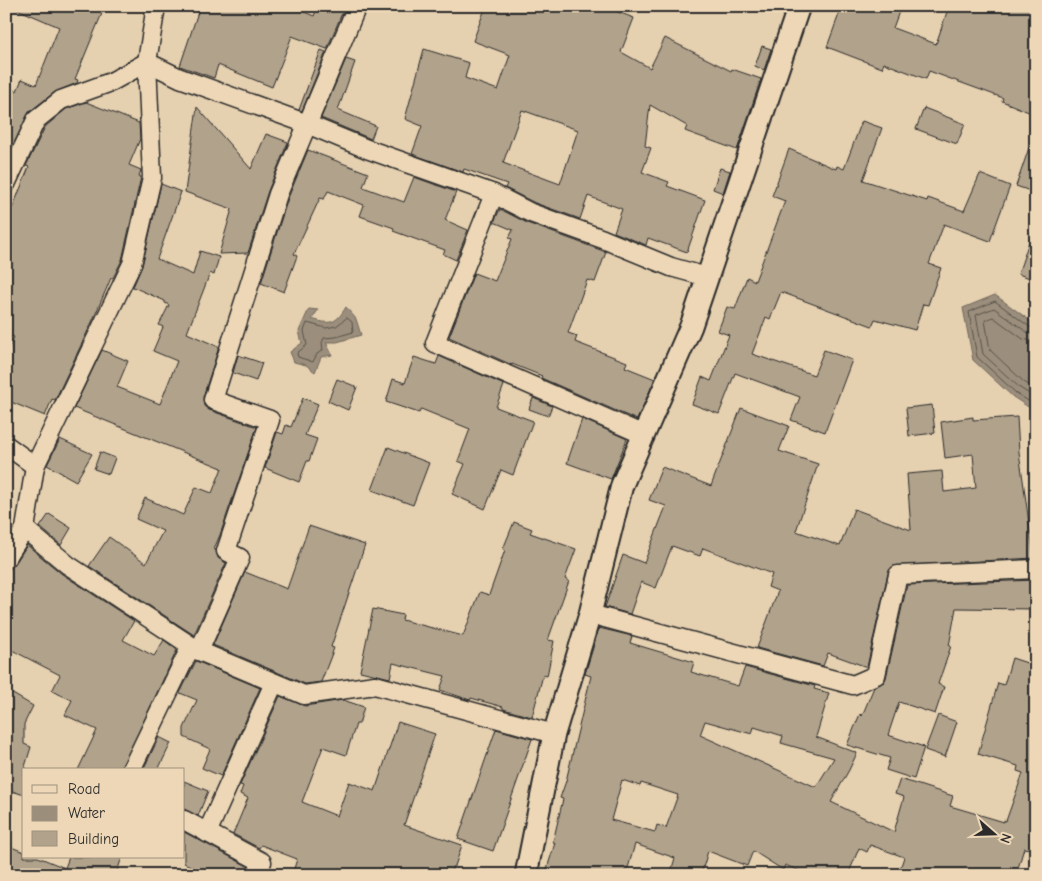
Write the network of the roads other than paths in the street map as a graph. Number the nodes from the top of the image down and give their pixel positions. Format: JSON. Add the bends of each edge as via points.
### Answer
{"nodes":[{"id":1,"x":156,"y":6,"type":"edge"},
{"id":2,"x":357,"y":6,"type":"edge"},
{"id":3,"x":799,"y":6,"type":"edge"},
{"id":4,"x":147,"y":62,"type":"junction"},
{"id":5,"x":308,"y":125,"type":"junction"},
{"id":6,"x":6,"y":184,"type":"edge"},
{"id":7,"x":494,"y":194,"type":"junction"},
{"id":8,"x":708,"y":277,"type":"junction"},
{"id":9,"x":644,"y":435,"type":"junction"},
{"id":10,"x":6,"y":445,"type":"edge"},
{"id":11,"x":35,"y":466,"type":"junction"},
{"id":12,"x":25,"y":529,"type":"junction"},
{"id":13,"x":6,"y":558,"type":"edge"},
{"id":14,"x":1036,"y":569,"type":"edge"},
{"id":15,"x":590,"y":614,"type":"junction"},
{"id":16,"x":195,"y":648,"type":"junction"},
{"id":17,"x":274,"y":682,"type":"junction"},
{"id":18,"x":554,"y":734,"type":"junction"},
{"id":19,"x":132,"y":768,"type":"edge"},
{"id":20,"x":185,"y":820,"type":"edge"},
{"id":21,"x":208,"y":832,"type":"junction"},
{"id":22,"x":257,"y":875,"type":"edge"},
{"id":23,"x":526,"y":875,"type":"edge"}],
"edges":[{"from":1,"to":4,"type":"street"},
{"from":2,"to":5,"type":"street"},
{"from":3,"to":8,"type":"street"},
{"from":4,"to":5,"type":"street","via":[[180,78]]},
{"from":4,"to":6,"type":"street","via":[[111,82],[61,100],[36,120]]},
{"from":4,"to":11,"type":"street","via":[[152,178],[132,264]]},
{"from":5,"to":7,"type":"street"},
{"from":5,"to":16,"type":"street","via":[[278,194],[214,400],[270,420],[226,551],[240,558]]},
{"from":7,"to":8,"type":"street","via":[[531,213],[671,267]]},
{"from":7,"to":9,"type":"street","via":[[436,343]]},
{"from":8,"to":9,"type":"street"},
{"from":9,"to":15,"type":"street","via":[[622,485]]},
{"from":10,"to":11,"type":"street"},
{"from":11,"to":12,"type":"street"},
{"from":12,"to":13,"type":"street"},
{"from":12,"to":16,"type":"street","via":[[68,565]]},
{"from":14,"to":15,"type":"street","via":[[898,575],[876,675],[853,684]]},
{"from":15,"to":18,"type":"street"},
{"from":16,"to":17,"type":"street"},
{"from":16,"to":19,"type":"street"},
{"from":17,"to":18,"type":"street","via":[[304,695],[375,685]]},
{"from":17,"to":21,"type":"street"},
{"from":18,"to":23,"type":"street"},
{"from":20,"to":21,"type":"street"},
{"from":21,"to":22,"type":"street","via":[[262,862]]}]}
